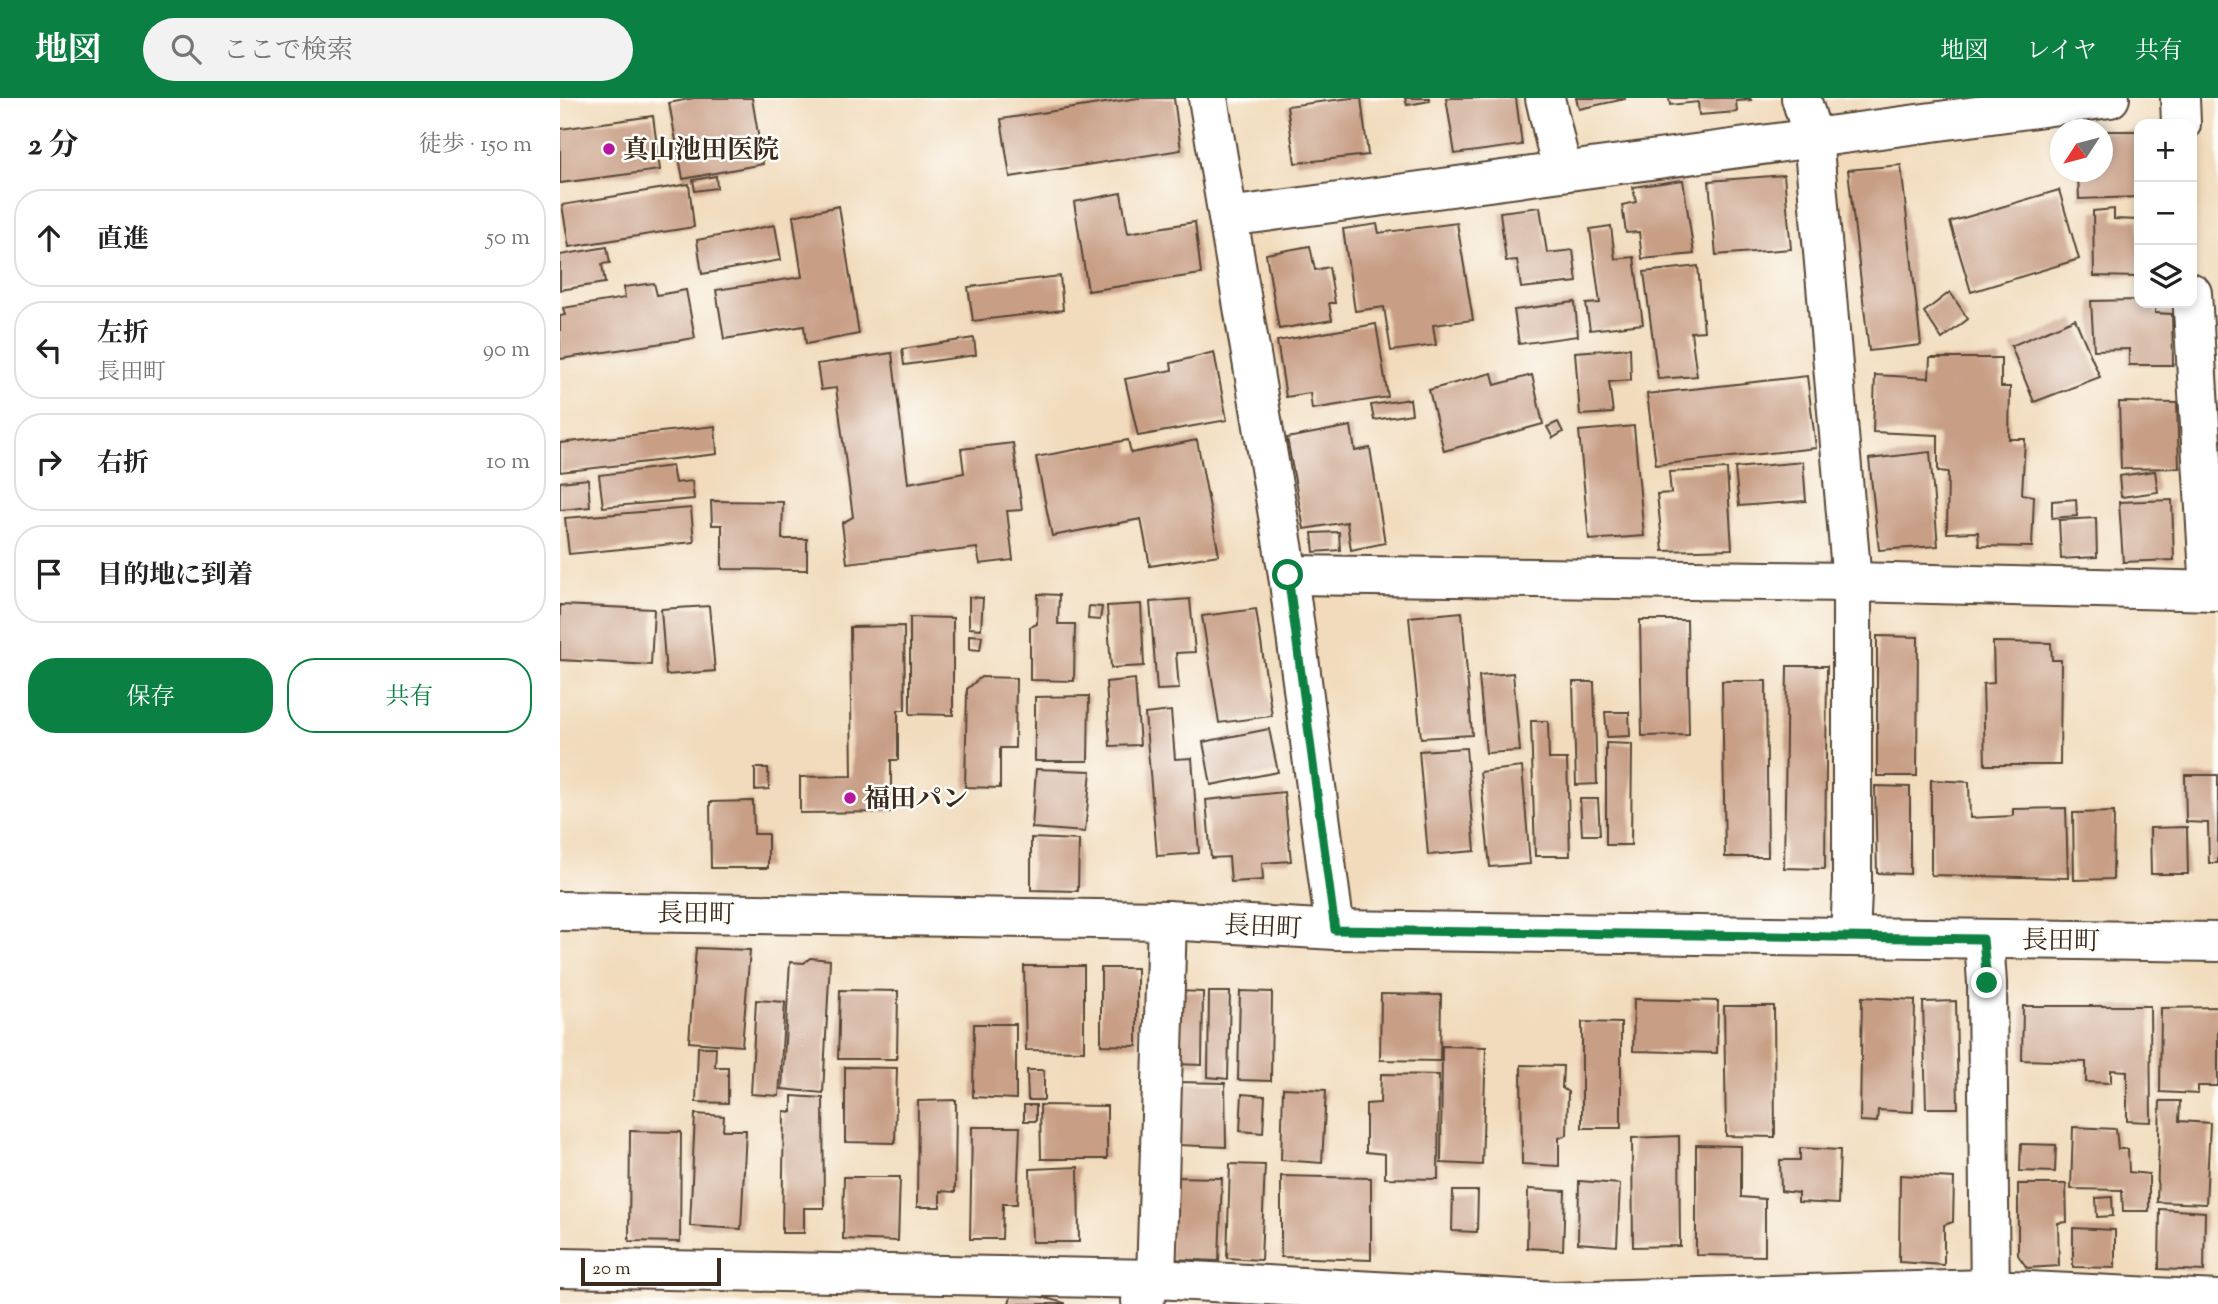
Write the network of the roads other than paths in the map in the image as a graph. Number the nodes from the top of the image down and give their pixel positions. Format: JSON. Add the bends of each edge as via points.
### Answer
{"nodes":[{"id":1,"x":1208,"y":98,"type":"edge"},
{"id":2,"x":1545,"y":98,"type":"edge"},
{"id":3,"x":1801,"y":98,"type":"edge"},
{"id":4,"x":2110,"y":98,"type":"edge"},
{"id":5,"x":2180,"y":98,"type":"edge"},
{"id":6,"x":2182,"y":119,"type":"edge"},
{"id":7,"x":1813,"y":137,"type":"junction"},
{"id":8,"x":1562,"y":171,"type":"junction"},
{"id":9,"x":1228,"y":217,"type":"junction"},
{"id":10,"x":2193,"y":308,"type":"edge"},
{"id":11,"x":1288,"y":575,"type":"junction"},
{"id":12,"x":1852,"y":582,"type":"junction"},
{"id":13,"x":2214,"y":591,"type":"edge"},
{"id":14,"x":560,"y":911,"type":"edge"},
{"id":15,"x":1167,"y":920,"type":"junction"},
{"id":16,"x":1335,"y":930,"type":"junction"},
{"id":17,"x":1850,"y":937,"type":"junction"},
{"id":18,"x":1983,"y":939,"type":"junction"},
{"id":19,"x":2218,"y":942,"type":"edge"},
{"id":20,"x":560,"y":1268,"type":"edge"},
{"id":21,"x":1147,"y":1292,"type":"edge"},
{"id":22,"x":1989,"y":1296,"type":"edge"},
{"id":23,"x":2218,"y":1300,"type":"edge"},
{"id":24,"x":1555,"y":1302,"type":"edge"}],
"edges":[{"from":1,"to":9,"type":"street"},
{"from":2,"to":8,"type":"street"},
{"from":3,"to":7,"type":"street"},
{"from":4,"to":7,"type":"street"},
{"from":5,"to":6,"type":"street"},
{"from":7,"to":8,"type":"street"},
{"from":7,"to":12,"type":"street"},
{"from":8,"to":9,"type":"street"},
{"from":9,"to":11,"type":"street"},
{"from":10,"to":13,"type":"street"},
{"from":11,"to":12,"type":"street"},
{"from":11,"to":16,"type":"street"},
{"from":12,"to":13,"type":"street"},
{"from":12,"to":17,"type":"street"},
{"from":14,"to":15,"type":"street","name":"長田町"},
{"from":15,"to":16,"type":"street","name":"長田町"},
{"from":15,"to":21,"type":"street"},
{"from":16,"to":17,"type":"street","name":"長田町"},
{"from":17,"to":18,"type":"street","name":"長田町"},
{"from":18,"to":19,"type":"street","name":"長田町"},
{"from":18,"to":22,"type":"street"},
{"from":20,"to":21,"type":"street"},
{"from":21,"to":24,"type":"street"},
{"from":22,"to":23,"type":"street"},
{"from":22,"to":24,"type":"street"}]}
